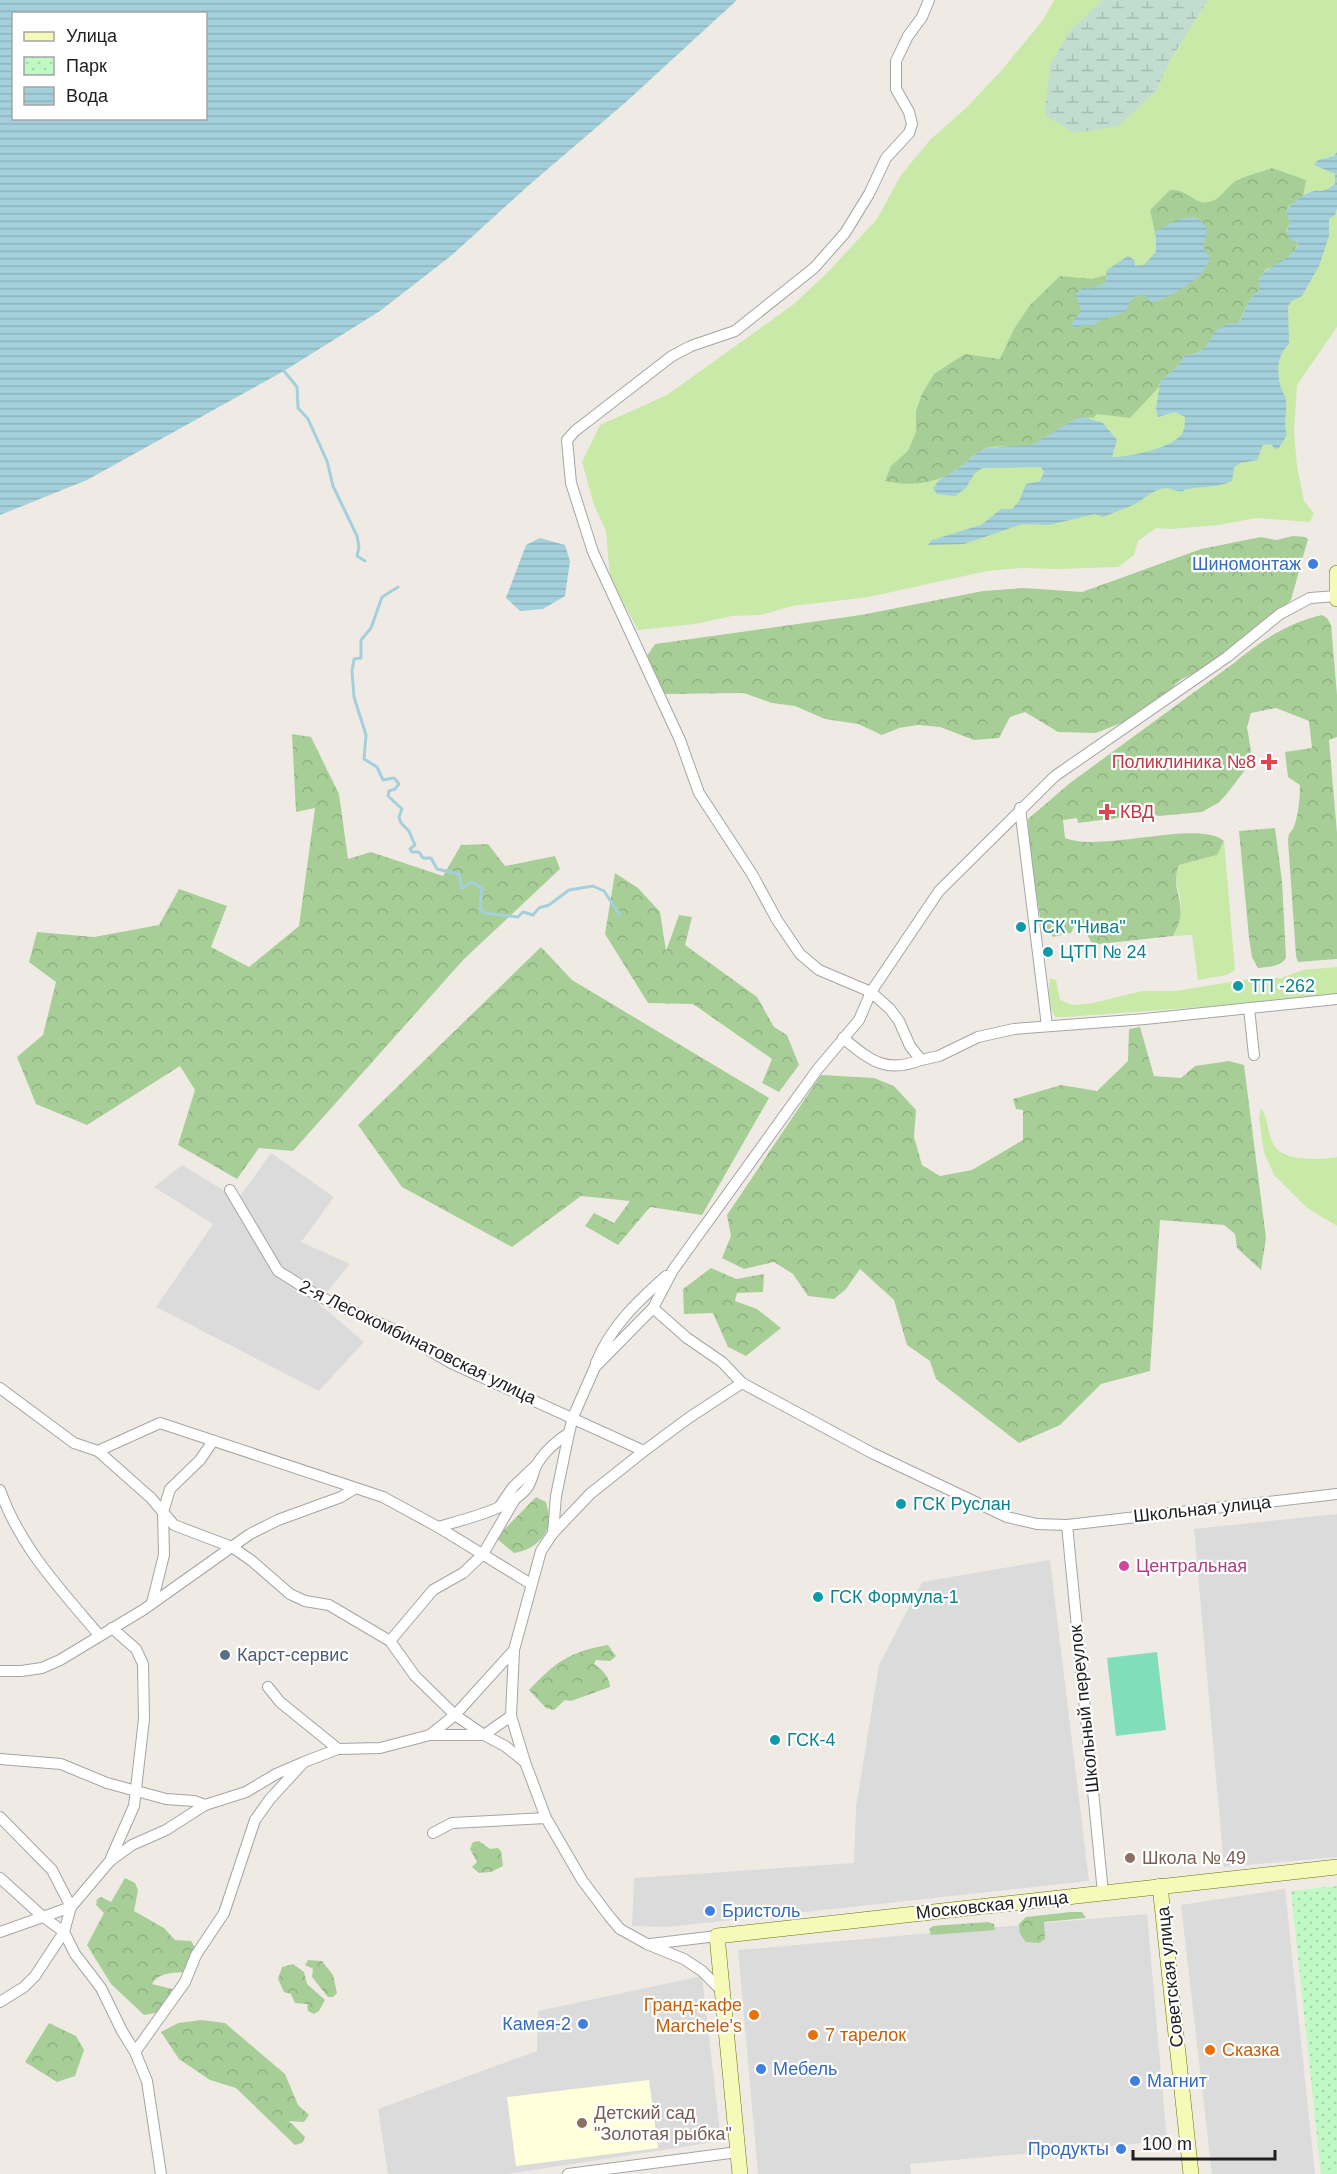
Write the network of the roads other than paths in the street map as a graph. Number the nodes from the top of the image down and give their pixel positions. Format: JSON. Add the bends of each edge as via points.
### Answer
{"nodes":[{"id":1,"x":929,"y":0,"type":"edge"},
{"id":2,"x":1337,"y":573,"type":"edge"},
{"id":3,"x":1337,"y":597,"type":"edge"},
{"id":4,"x":1020,"y":808,"type":"junction"},
{"id":5,"x":871,"y":992,"type":"junction"},
{"id":6,"x":1337,"y":999,"type":"edge"},
{"id":7,"x":1249,"y":1008,"type":"junction"},
{"id":8,"x":1047,"y":1026,"type":"junction"},
{"id":9,"x":843,"y":1038,"type":"junction"},
{"id":10,"x":1254,"y":1055,"type":"dead end"},
{"id":11,"x":921,"y":1060,"type":"junction"},
{"id":12,"x":230,"y":1190,"type":"dead end"},
{"id":13,"x":673,"y":1270,"type":"junction"},
{"id":14,"x":653,"y":1308,"type":"junction"},
{"id":15,"x":595,"y":1367,"type":"junction"},
{"id":16,"x":742,"y":1383,"type":"junction"},
{"id":17,"x":0,"y":1388,"type":"edge"},
{"id":18,"x":573,"y":1418,"type":"junction"},
{"id":19,"x":569,"y":1433,"type":"junction"},
{"id":20,"x":213,"y":1441,"type":"junction"},
{"id":21,"x":98,"y":1451,"type":"junction"},
{"id":22,"x":644,"y":1451,"type":"junction"},
{"id":23,"x":537,"y":1464,"type":"junction"},
{"id":24,"x":354,"y":1489,"type":"junction"},
{"id":25,"x":0,"y":1490,"type":"edge"},
{"id":26,"x":1337,"y":1494,"type":"edge"},
{"id":27,"x":515,"y":1498,"type":"junction"},
{"id":28,"x":500,"y":1506,"type":"junction"},
{"id":29,"x":164,"y":1512,"type":"junction"},
{"id":30,"x":1067,"y":1525,"type":"junction"},
{"id":31,"x":438,"y":1527,"type":"junction"},
{"id":32,"x":553,"y":1533,"type":"junction"},
{"id":33,"x":232,"y":1547,"type":"junction"},
{"id":34,"x":483,"y":1554,"type":"junction"},
{"id":35,"x":531,"y":1584,"type":"junction"},
{"id":36,"x":152,"y":1603,"type":"junction"},
{"id":37,"x":112,"y":1628,"type":"junction"},
{"id":38,"x":99,"y":1635,"type":"junction"},
{"id":39,"x":390,"y":1641,"type":"junction"},
{"id":40,"x":514,"y":1650,"type":"junction"},
{"id":41,"x":0,"y":1671,"type":"edge"},
{"id":42,"x":268,"y":1687,"type":"dead end"},
{"id":43,"x":455,"y":1714,"type":"junction"},
{"id":44,"x":511,"y":1716,"type":"junction"},
{"id":45,"x":430,"y":1735,"type":"junction"},
{"id":46,"x":484,"y":1735,"type":"junction"},
{"id":47,"x":338,"y":1749,"type":"junction"},
{"id":48,"x":0,"y":1759,"type":"edge"},
{"id":49,"x":304,"y":1762,"type":"junction"},
{"id":50,"x":525,"y":1762,"type":"junction"},
{"id":51,"x":135,"y":1790,"type":"junction"},
{"id":52,"x":205,"y":1805,"type":"junction"},
{"id":53,"x":0,"y":1817,"type":"edge"},
{"id":54,"x":546,"y":1818,"type":"junction"},
{"id":55,"x":433,"y":1833,"type":"dead end"},
{"id":56,"x":110,"y":1861,"type":"junction"},
{"id":57,"x":1337,"y":1867,"type":"edge"},
{"id":58,"x":0,"y":1878,"type":"edge"},
{"id":59,"x":1160,"y":1886,"type":"junction"},
{"id":60,"x":1103,"y":1893,"type":"junction"},
{"id":61,"x":71,"y":1907,"type":"junction"},
{"id":62,"x":42,"y":1916,"type":"junction"},
{"id":63,"x":0,"y":1932,"type":"edge"},
{"id":64,"x":64,"y":1932,"type":"junction"},
{"id":65,"x":717,"y":1936,"type":"junction"},
{"id":66,"x":647,"y":1944,"type":"junction"},
{"id":67,"x":722,"y":1991,"type":"junction"},
{"id":68,"x":0,"y":2002,"type":"edge"},
{"id":69,"x":135,"y":2052,"type":"junction"},
{"id":70,"x":738,"y":2152,"type":"junction"},
{"id":71,"x":161,"y":2174,"type":"edge"},
{"id":72,"x":568,"y":2174,"type":"edge"},
{"id":73,"x":740,"y":2174,"type":"edge"},
{"id":74,"x":1191,"y":2174,"type":"edge"}],
"edges":[{"from":1,"to":5,"type":"street","via":[[896,61],[896,89],[909,112],[909,133],[886,158],[845,233],[813,268],[735,331],[672,356],[567,440],[572,483],[593,552],[680,740],[699,793],[800,954],[819,970]]},
{"from":2,"to":3,"type":"street"},
{"from":3,"to":4,"type":"street","via":[[1310,598],[1280,614],[1227,657],[1055,776]]},
{"from":4,"to":5,"type":"street","via":[[939,891]]},
{"from":4,"to":8,"type":"street"},
{"from":5,"to":9,"type":"street","via":[[859,1020]]},
{"from":5,"to":11,"type":"street","via":[[899,1021]]},
{"from":6,"to":7,"type":"street"},
{"from":7,"to":8,"type":"street"},
{"from":7,"to":10,"type":"street"},
{"from":8,"to":11,"type":"street","via":[[978,1037],[939,1056]]},
{"from":9,"to":11,"type":"street","via":[[870,1060],[886,1065],[909,1065]]},
{"from":9,"to":13,"type":"street"},
{"from":12,"to":18,"type":"street","name":"2-я Лесокомбинатовская улица","via":[[278,1271],[318,1296],[395,1330],[451,1363]]},
{"from":13,"to":14,"type":"street"},
{"from":13,"to":15,"type":"street","via":[[618,1323]]},
{"from":14,"to":15,"type":"street"},
{"from":14,"to":16,"type":"street","name":"Школьная улица","via":[[722,1362]]},
{"from":15,"to":18,"type":"street"},
{"from":16,"to":22,"type":"street"},
{"from":16,"to":30,"type":"street","name":"Школьная улица","via":[[872,1453],[1007,1517]]},
{"from":17,"to":21,"type":"street","via":[[74,1443]]},
{"from":18,"to":19,"type":"street"},
{"from":18,"to":22,"type":"street","name":"2-я Лесокомбинатовская улица"},
{"from":19,"to":23,"type":"street"},
{"from":19,"to":32,"type":"street"},
{"from":20,"to":21,"type":"street","via":[[160,1423]]},
{"from":20,"to":24,"type":"street"},
{"from":20,"to":29,"type":"street","via":[[170,1489]]},
{"from":21,"to":29,"type":"street"},
{"from":22,"to":32,"type":"street","via":[[590,1494]]},
{"from":23,"to":27,"type":"street","via":[[527,1488]]},
{"from":23,"to":28,"type":"street"},
{"from":24,"to":31,"type":"street","via":[[383,1497]]},
{"from":24,"to":33,"type":"street","via":[[278,1520]]},
{"from":25,"to":38,"type":"street","via":[[9,1515],[38,1563]]},
{"from":26,"to":30,"type":"street","name":"Школьная улица"},
{"from":27,"to":28,"type":"street"},
{"from":27,"to":34,"type":"street"},
{"from":28,"to":31,"type":"street"},
{"from":29,"to":33,"type":"street","via":[[174,1525]]},
{"from":29,"to":36,"type":"street","via":[[164,1555]]},
{"from":30,"to":60,"type":"street","name":"Школьный переулок"},
{"from":31,"to":34,"type":"street"},
{"from":32,"to":35,"type":"street","via":[[541,1551]]},
{"from":33,"to":36,"type":"street"},
{"from":33,"to":39,"type":"street","via":[[290,1594],[329,1605]]},
{"from":34,"to":35,"type":"street"},
{"from":34,"to":39,"type":"street","via":[[463,1573],[433,1590]]},
{"from":35,"to":40,"type":"street"},
{"from":36,"to":37,"type":"street"},
{"from":37,"to":38,"type":"street"},
{"from":37,"to":51,"type":"street","via":[[136,1649],[143,1664],[144,1719]]},
{"from":38,"to":41,"type":"street","via":[[42,1668]]},
{"from":39,"to":43,"type":"street","via":[[415,1676]]},
{"from":40,"to":43,"type":"street"},
{"from":40,"to":44,"type":"street"},
{"from":42,"to":47,"type":"street","via":[[280,1702]]},
{"from":43,"to":45,"type":"street"},
{"from":43,"to":46,"type":"street"},
{"from":44,"to":46,"type":"street"},
{"from":44,"to":50,"type":"street"},
{"from":45,"to":46,"type":"street"},
{"from":45,"to":47,"type":"street","via":[[380,1748]]},
{"from":46,"to":50,"type":"street"},
{"from":47,"to":49,"type":"street"},
{"from":48,"to":51,"type":"street","via":[[61,1764]]},
{"from":49,"to":52,"type":"street","via":[[246,1792]]},
{"from":49,"to":69,"type":"street","via":[[255,1820],[224,1913],[196,1954],[185,1982]]},
{"from":50,"to":54,"type":"street"},
{"from":51,"to":52,"type":"street"},
{"from":51,"to":56,"type":"street","via":[[134,1806]]},
{"from":52,"to":56,"type":"street"},
{"from":53,"to":61,"type":"street","via":[[52,1870]]},
{"from":54,"to":55,"type":"street","via":[[452,1823]]},
{"from":54,"to":66,"type":"street","via":[[582,1880],[609,1916],[620,1929]]},
{"from":56,"to":61,"type":"street"},
{"from":57,"to":59,"type":"street","name":"Московская улица"},
{"from":58,"to":62,"type":"street"},
{"from":59,"to":60,"type":"street","name":"Московская улица"},
{"from":59,"to":74,"type":"street","name":"Советская улица"},
{"from":60,"to":65,"type":"street","name":"Московская улица"},
{"from":61,"to":62,"type":"street"},
{"from":61,"to":64,"type":"street"},
{"from":62,"to":63,"type":"street"},
{"from":62,"to":64,"type":"street"},
{"from":64,"to":68,"type":"street","via":[[35,1976]]},
{"from":64,"to":69,"type":"street","via":[[101,1988]]},
{"from":65,"to":66,"type":"street","name":"Московская улица"},
{"from":65,"to":67,"type":"street"},
{"from":66,"to":67,"type":"street","via":[[684,1959]]},
{"from":67,"to":70,"type":"street"},
{"from":69,"to":71,"type":"street","via":[[147,2080]]},
{"from":70,"to":72,"type":"street"},
{"from":70,"to":73,"type":"street"}]}
